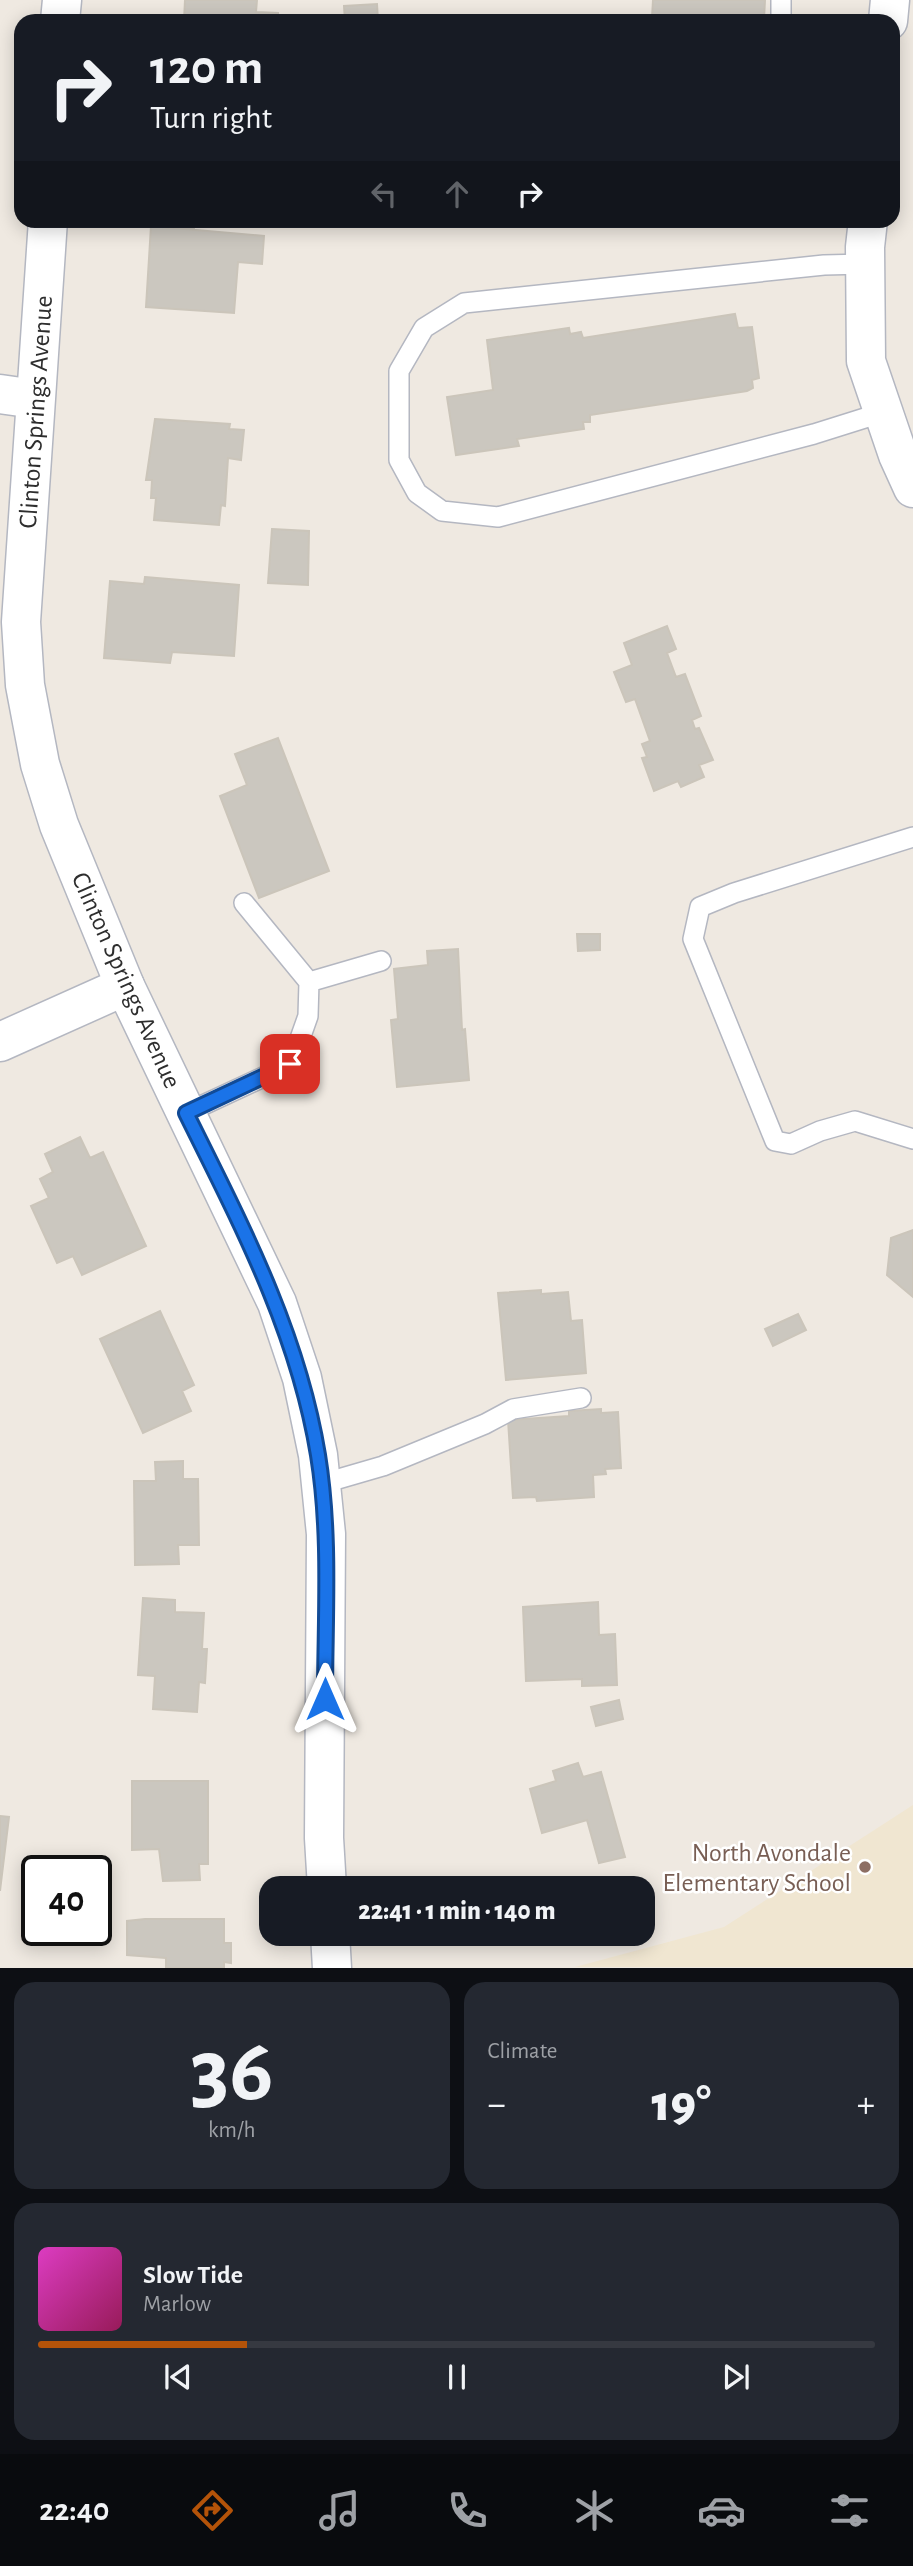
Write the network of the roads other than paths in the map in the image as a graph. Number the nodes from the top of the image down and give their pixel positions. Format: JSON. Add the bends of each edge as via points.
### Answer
{"nodes":[{"id":1,"x":47,"y":228,"type":"edge"},
{"id":2,"x":867,"y":228,"type":"edge"},
{"id":3,"x":865,"y":264,"type":"junction"},
{"id":4,"x":18,"y":396,"type":"edge"},
{"id":5,"x":884,"y":412,"type":"junction"},
{"id":6,"x":913,"y":488,"type":"edge"},
{"id":7,"x":913,"y":837,"type":"edge"},
{"id":8,"x":244,"y":903,"type":"dead end"},
{"id":9,"x":381,"y":961,"type":"dead end"},
{"id":10,"x":309,"y":982,"type":"junction"},
{"id":11,"x":125,"y":986,"type":"junction"},
{"id":12,"x":0,"y":1042,"type":"edge"},
{"id":13,"x":186,"y":1113,"type":"junction"},
{"id":14,"x":913,"y":1139,"type":"edge"},
{"id":15,"x":580,"y":1398,"type":"dead end"},
{"id":16,"x":321,"y":1484,"type":"junction"},
{"id":17,"x":326,"y":1876,"type":"edge"},
{"id":18,"x":331,"y":1946,"type":"edge"},
{"id":19,"x":332,"y":1968,"type":"edge"}],
"edges":[{"from":1,"to":4,"type":"street","name":"Clinton Springs Avenue"},
{"from":2,"to":3,"type":"street"},
{"from":3,"to":5,"type":"street","via":[[866,360]]},
{"from":3,"to":5,"type":"lane","via":[[464,303],[424,328],[399,370],[399,460],[417,493],[442,511],[498,517]]},
{"from":4,"to":11,"type":"street","name":"Clinton Springs Avenue","via":[[25,685],[40,764],[59,825]]},
{"from":5,"to":6,"type":"street"},
{"from":7,"to":14,"type":"lane","via":[[700,907],[693,939],[775,1141],[792,1144],[855,1121]]},
{"from":8,"to":10,"type":"lane"},
{"from":9,"to":10,"type":"lane"},
{"from":10,"to":13,"type":"lane","via":[[308,1016],[290,1064]]},
{"from":11,"to":12,"type":"street"},
{"from":11,"to":13,"type":"street","name":"Clinton Springs Avenue"},
{"from":13,"to":16,"type":"street","name":"Clinton Springs Avenue","via":[[277,1303],[302,1378]]},
{"from":15,"to":16,"type":"lane","via":[[513,1409],[394,1462]]},
{"from":16,"to":17,"type":"street","name":"Clinton Springs Avenue","via":[[326,1534]]},
{"from":18,"to":19,"type":"street"}]}
